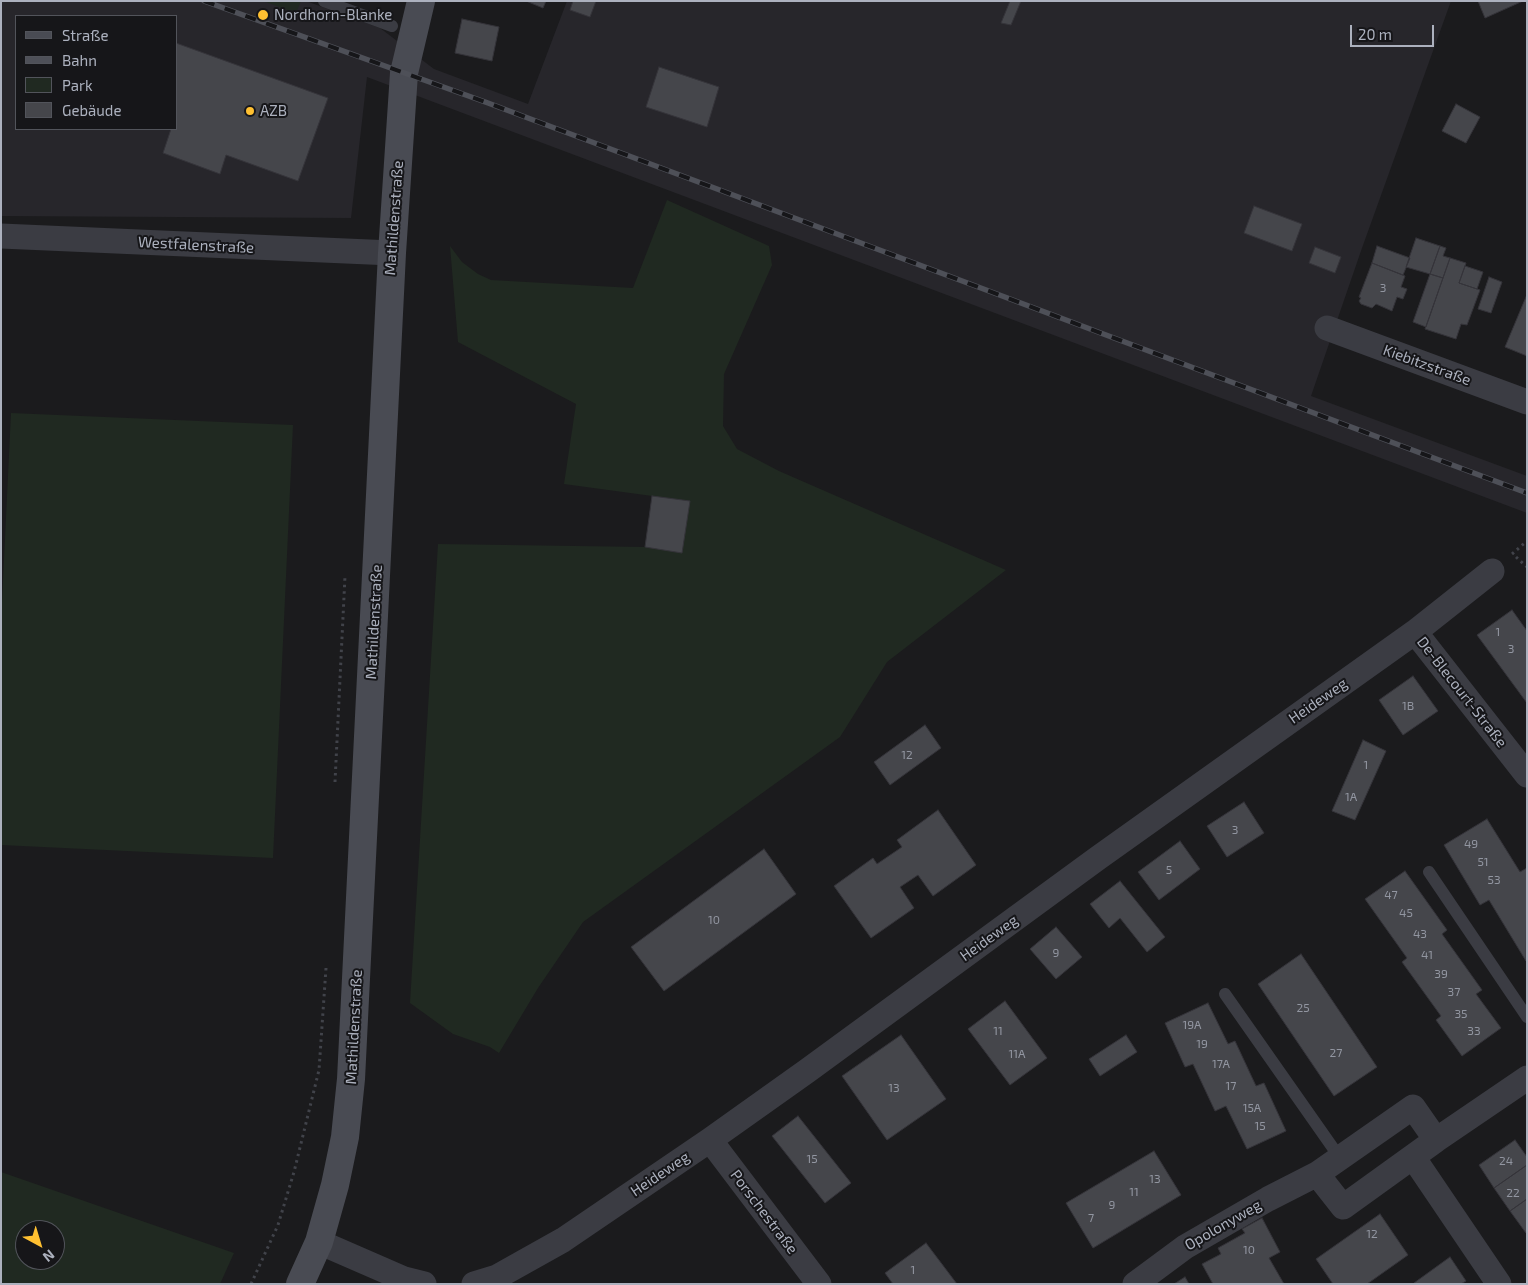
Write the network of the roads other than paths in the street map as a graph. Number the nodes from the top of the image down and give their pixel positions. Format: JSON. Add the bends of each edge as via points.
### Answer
{"nodes":[{"id":1,"x":324,"y":1,"type":"edge"},
{"id":2,"x":422,"y":1,"type":"edge"},
{"id":3,"x":392,"y":26,"type":"dead end"},
{"id":4,"x":1,"y":236,"type":"edge"},
{"id":5,"x":392,"y":253,"type":"junction"},
{"id":6,"x":1327,"y":328,"type":"dead end"},
{"id":7,"x":1527,"y":402,"type":"edge"},
{"id":8,"x":1492,"y":571,"type":"dead end"},
{"id":9,"x":1415,"y":632,"type":"junction"},
{"id":10,"x":1527,"y":775,"type":"edge"},
{"id":11,"x":1429,"y":872,"type":"dead end"},
{"id":12,"x":1225,"y":994,"type":"dead end"},
{"id":13,"x":1527,"y":1017,"type":"edge"},
{"id":14,"x":1527,"y":1078,"type":"edge"},
{"id":15,"x":710,"y":1140,"type":"junction"},
{"id":16,"x":1436,"y":1140,"type":"junction"},
{"id":17,"x":1413,"y":1157,"type":"junction"},
{"id":18,"x":1340,"y":1158,"type":"junction"},
{"id":19,"x":1317,"y":1174,"type":"junction"},
{"id":20,"x":319,"y":1242,"type":"junction"},
{"id":21,"x":300,"y":1284,"type":"edge"},
{"id":22,"x":424,"y":1284,"type":"edge"},
{"id":23,"x":474,"y":1284,"type":"edge"},
{"id":24,"x":819,"y":1284,"type":"edge"},
{"id":25,"x":1135,"y":1284,"type":"edge"},
{"id":26,"x":1499,"y":1284,"type":"edge"}],
"edges":[{"from":1,"to":3,"type":"lane"},
{"from":2,"to":5,"type":"street","name":"Mathildenstraße","via":[[404,73]]},
{"from":4,"to":5,"type":"street","name":"Westfalenstraße"},
{"from":5,"to":20,"type":"street","name":"Mathildenstraße","via":[[352,1079],[343,1147]]},
{"from":6,"to":7,"type":"street","name":"Kiebitzstraße"},
{"from":8,"to":9,"type":"street","name":"Heideweg"},
{"from":9,"to":10,"type":"street","name":"De-Blecourt-Straße"},
{"from":9,"to":15,"type":"street","name":"Heideweg"},
{"from":11,"to":13,"type":"lane"},
{"from":12,"to":18,"type":"lane"},
{"from":14,"to":16,"type":"street"},
{"from":15,"to":23,"type":"street","name":"Heideweg","via":[[563,1240],[497,1277]]},
{"from":15,"to":24,"type":"street","name":"Porschestraße"},
{"from":16,"to":17,"type":"street"},
{"from":16,"to":18,"type":"street","name":"Opolonyweg","via":[[1413,1107]]},
{"from":17,"to":19,"type":"street","via":[[1343,1207]]},
{"from":17,"to":26,"type":"street"},
{"from":18,"to":19,"type":"street","name":"Opolonyweg"},
{"from":19,"to":25,"type":"street","name":"Opolonyweg","via":[[1185,1246]]},
{"from":20,"to":21,"type":"street"},
{"from":20,"to":22,"type":"street","via":[[404,1279]]}]}
